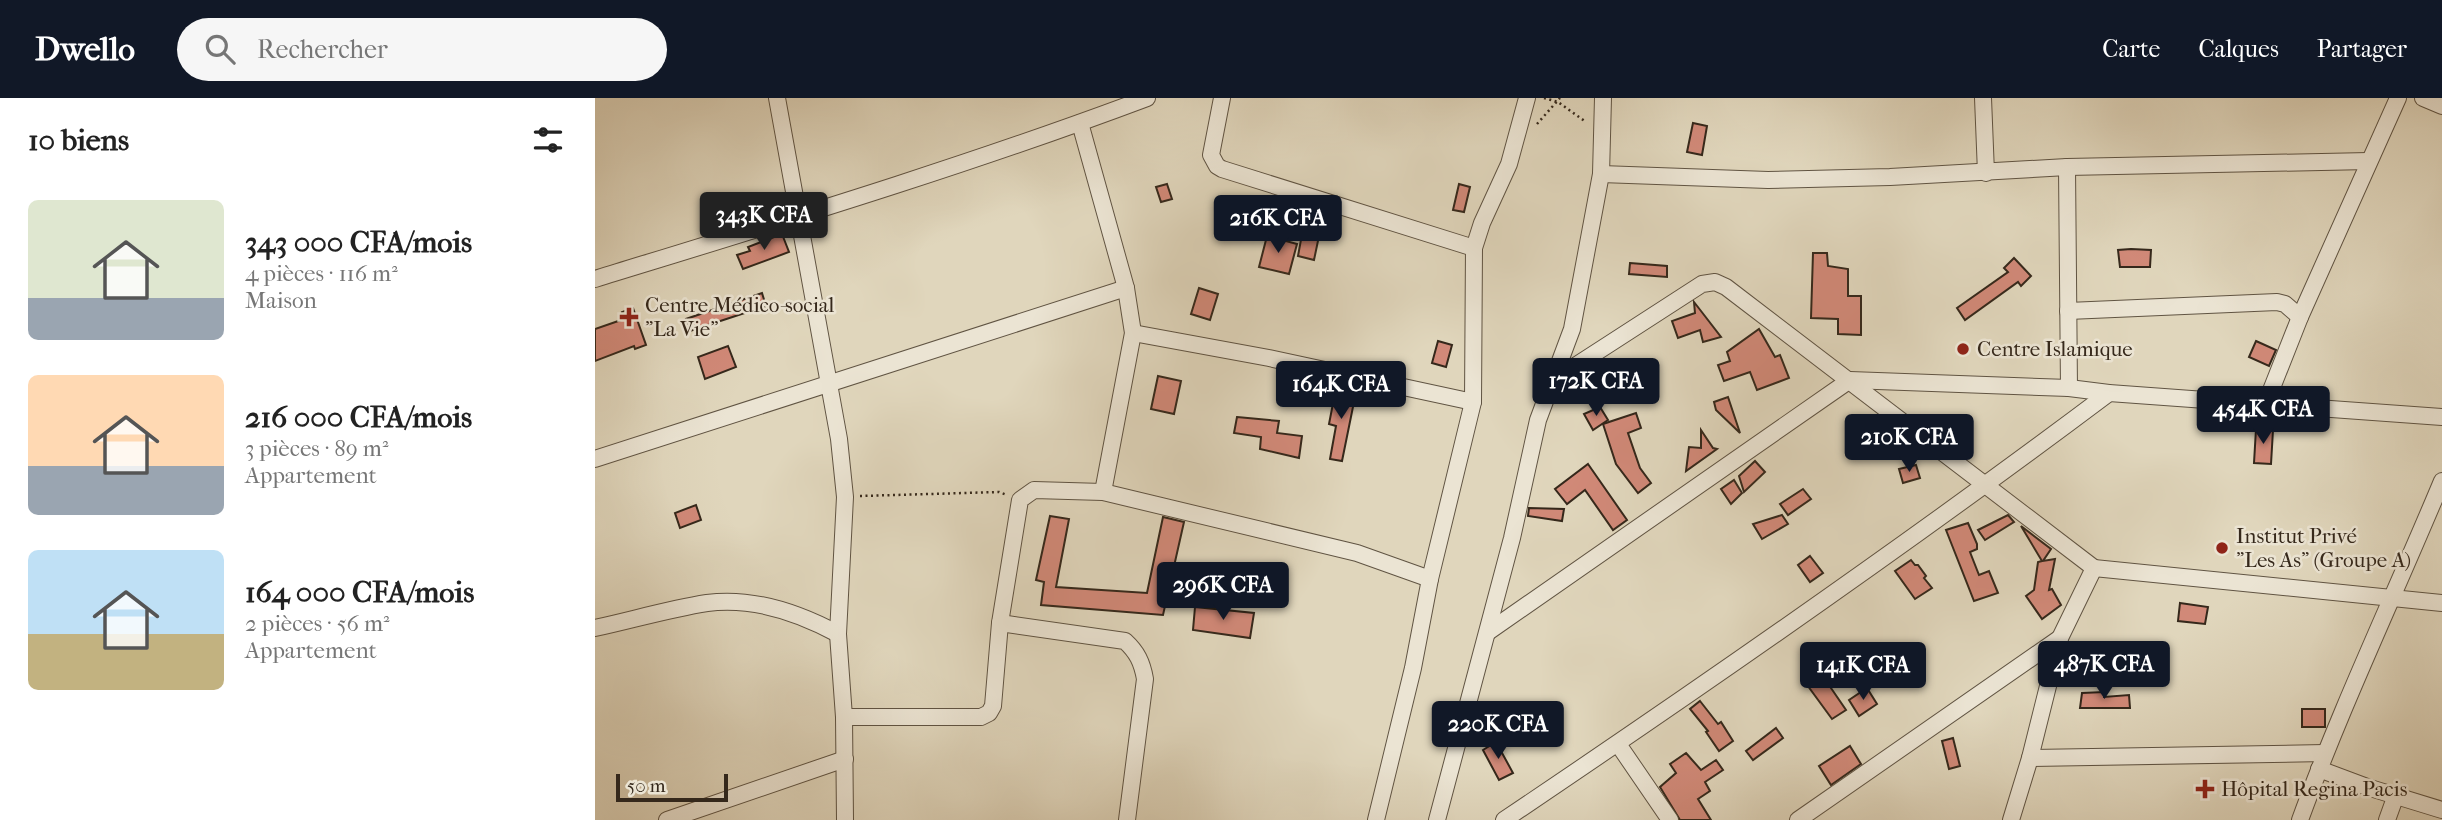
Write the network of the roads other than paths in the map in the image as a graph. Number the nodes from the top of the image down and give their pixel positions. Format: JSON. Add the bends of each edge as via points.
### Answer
{"nodes":[{"id":1,"x":777,"y":98,"type":"edge"},
{"id":2,"x":1147,"y":98,"type":"edge"},
{"id":3,"x":1222,"y":98,"type":"edge"},
{"id":4,"x":1527,"y":98,"type":"edge"},
{"id":5,"x":1603,"y":98,"type":"edge"},
{"id":6,"x":1983,"y":98,"type":"edge"},
{"id":7,"x":2398,"y":98,"type":"edge"},
{"id":8,"x":2423,"y":98,"type":"edge"},
{"id":9,"x":2442,"y":106,"type":"edge"},
{"id":10,"x":1080,"y":123,"type":"junction"},
{"id":11,"x":2369,"y":161,"type":"junction"},
{"id":12,"x":2067,"y":167,"type":"junction"},
{"id":13,"x":1986,"y":173,"type":"junction"},
{"id":14,"x":1601,"y":174,"type":"junction"},
{"id":15,"x":798,"y":216,"type":"junction"},
{"id":16,"x":1474,"y":248,"type":"junction"},
{"id":17,"x":595,"y":279,"type":"edge"},
{"id":18,"x":1126,"y":288,"type":"junction"},
{"id":19,"x":2068,"y":311,"type":"junction"},
{"id":20,"x":2300,"y":317,"type":"junction"},
{"id":21,"x":1133,"y":333,"type":"junction"},
{"id":22,"x":1552,"y":380,"type":"junction"},
{"id":23,"x":1850,"y":380,"type":"junction"},
{"id":24,"x":829,"y":384,"type":"junction"},
{"id":25,"x":2069,"y":388,"type":"junction"},
{"id":26,"x":2109,"y":393,"type":"junction"},
{"id":27,"x":1473,"y":402,"type":"junction"},
{"id":28,"x":2266,"y":403,"type":"junction"},
{"id":29,"x":2442,"y":417,"type":"edge"},
{"id":30,"x":595,"y":458,"type":"edge"},
{"id":31,"x":2442,"y":481,"type":"edge"},
{"id":32,"x":1986,"y":485,"type":"junction"},
{"id":33,"x":1103,"y":492,"type":"junction"},
{"id":34,"x":2094,"y":568,"type":"junction"},
{"id":35,"x":1430,"y":579,"type":"junction"},
{"id":36,"x":2394,"y":597,"type":"junction"},
{"id":37,"x":2442,"y":604,"type":"edge"},
{"id":38,"x":1000,"y":624,"type":"junction"},
{"id":39,"x":595,"y":628,"type":"edge"},
{"id":40,"x":1488,"y":632,"type":"junction"},
{"id":41,"x":838,"y":634,"type":"junction"},
{"id":42,"x":2060,"y":638,"type":"junction"},
{"id":43,"x":844,"y":717,"type":"junction"},
{"id":44,"x":1618,"y":744,"type":"junction"},
{"id":45,"x":2325,"y":753,"type":"junction"},
{"id":46,"x":845,"y":758,"type":"junction"},
{"id":47,"x":2030,"y":758,"type":"junction"},
{"id":48,"x":2319,"y":769,"type":"junction"},
{"id":49,"x":2396,"y":795,"type":"junction"},
{"id":50,"x":2442,"y":810,"type":"edge"},
{"id":51,"x":667,"y":820,"type":"edge"},
{"id":52,"x":845,"y":820,"type":"edge"},
{"id":53,"x":1128,"y":820,"type":"edge"},
{"id":54,"x":1376,"y":820,"type":"edge"},
{"id":55,"x":1437,"y":820,"type":"edge"},
{"id":56,"x":1504,"y":820,"type":"edge"},
{"id":57,"x":1669,"y":820,"type":"edge"},
{"id":58,"x":1798,"y":820,"type":"edge"},
{"id":59,"x":2011,"y":820,"type":"edge"},
{"id":60,"x":2300,"y":820,"type":"edge"},
{"id":61,"x":2387,"y":820,"type":"edge"}],
"edges":[{"from":1,"to":15,"type":"street"},
{"from":2,"to":10,"type":"street"},
{"from":3,"to":16,"type":"street","via":[[1211,155],[1217,166]]},
{"from":4,"to":16,"type":"street","via":[[1515,147]]},
{"from":5,"to":14,"type":"street"},
{"from":6,"to":13,"type":"street"},
{"from":7,"to":11,"type":"street"},
{"from":8,"to":9,"type":"street"},
{"from":10,"to":15,"type":"street"},
{"from":10,"to":18,"type":"street"},
{"from":11,"to":12,"type":"street"},
{"from":11,"to":20,"type":"street"},
{"from":12,"to":13,"type":"street"},
{"from":12,"to":19,"type":"street"},
{"from":13,"to":14,"type":"street","via":[[1768,180]]},
{"from":14,"to":22,"type":"street","via":[[1572,329]]},
{"from":15,"to":17,"type":"street"},
{"from":15,"to":24,"type":"street"},
{"from":16,"to":27,"type":"street"},
{"from":18,"to":21,"type":"street"},
{"from":18,"to":24,"type":"street"},
{"from":19,"to":20,"type":"street","via":[[2277,302]]},
{"from":19,"to":25,"type":"street"},
{"from":20,"to":28,"type":"street"},
{"from":21,"to":27,"type":"street"},
{"from":21,"to":33,"type":"street"},
{"from":22,"to":23,"type":"street","via":[[1702,284],[1715,282]]},
{"from":22,"to":40,"type":"street","via":[[1538,420]]},
{"from":23,"to":25,"type":"street"},
{"from":23,"to":32,"type":"street"},
{"from":23,"to":40,"type":"street"},
{"from":24,"to":30,"type":"street"},
{"from":24,"to":41,"type":"street","via":[[845,497]]},
{"from":25,"to":26,"type":"street"},
{"from":26,"to":28,"type":"street"},
{"from":26,"to":32,"type":"street"},
{"from":27,"to":35,"type":"street"},
{"from":28,"to":29,"type":"street"},
{"from":31,"to":36,"type":"street"},
{"from":32,"to":34,"type":"street"},
{"from":32,"to":44,"type":"street"},
{"from":33,"to":35,"type":"street","via":[[1357,553]]},
{"from":33,"to":38,"type":"street","via":[[1034,490],[1020,500]]},
{"from":34,"to":36,"type":"street"},
{"from":34,"to":42,"type":"street"},
{"from":35,"to":54,"type":"street"},
{"from":36,"to":37,"type":"street"},
{"from":36,"to":45,"type":"street"},
{"from":38,"to":43,"type":"street","via":[[989,713],[981,717]]},
{"from":38,"to":53,"type":"street","via":[[1125,641],[1136,652],[1145,678]]},
{"from":39,"to":41,"type":"street","via":[[709,603],[754,604],[794,614]]},
{"from":40,"to":55,"type":"street"},
{"from":41,"to":43,"type":"street"},
{"from":42,"to":47,"type":"street"},
{"from":42,"to":58,"type":"street"},
{"from":43,"to":46,"type":"street"},
{"from":44,"to":56,"type":"street"},
{"from":44,"to":57,"type":"street"},
{"from":45,"to":47,"type":"street"},
{"from":45,"to":48,"type":"street"},
{"from":46,"to":51,"type":"street"},
{"from":46,"to":52,"type":"street"},
{"from":47,"to":59,"type":"street"},
{"from":48,"to":49,"type":"street"},
{"from":48,"to":60,"type":"street"},
{"from":49,"to":50,"type":"street"},
{"from":49,"to":61,"type":"street"}]}
